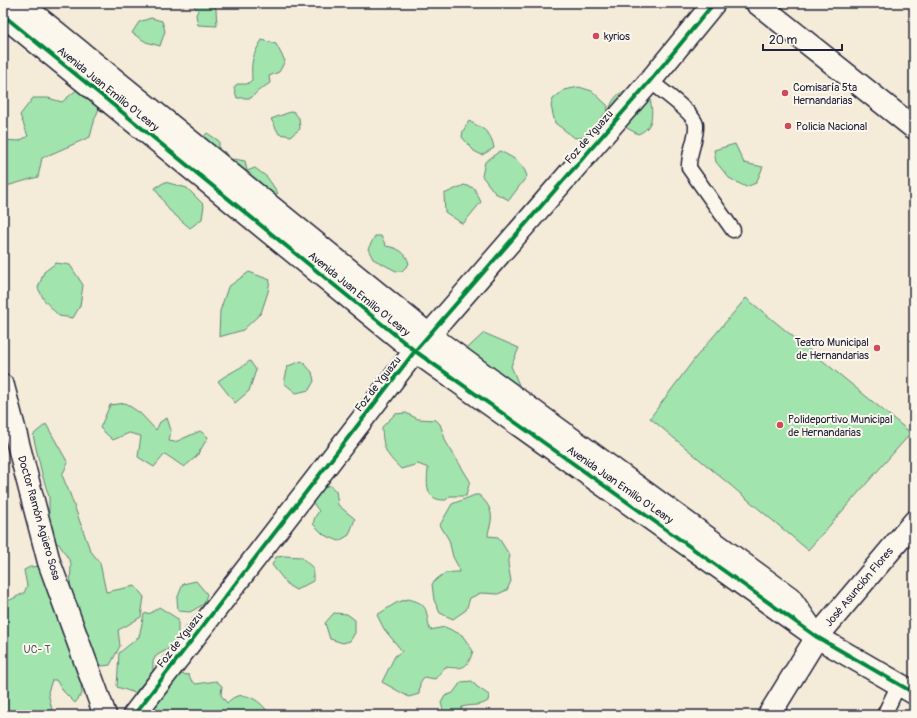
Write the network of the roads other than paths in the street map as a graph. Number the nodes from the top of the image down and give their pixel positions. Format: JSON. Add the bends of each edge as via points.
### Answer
{"nodes":[{"id":1,"x":7,"y":3,"type":"edge"},
{"id":2,"x":20,"y":3,"type":"edge"},
{"id":3,"x":714,"y":3,"type":"edge"},
{"id":4,"x":757,"y":3,"type":"edge"},
{"id":5,"x":3,"y":8,"type":"edge"},
{"id":6,"x":3,"y":15,"type":"edge"},
{"id":7,"x":650,"y":80,"type":"junction"},
{"id":8,"x":914,"y":128,"type":"edge"},
{"id":9,"x":733,"y":230,"type":"dead end"},
{"id":10,"x":422,"y":343,"type":"junction"},
{"id":11,"x":3,"y":386,"type":"edge"},
{"id":12,"x":914,"y":522,"type":"edge"},
{"id":13,"x":817,"y":637,"type":"junction"},
{"id":14,"x":906,"y":689,"type":"edge"},
{"id":15,"x":106,"y":715,"type":"edge"},
{"id":16,"x":135,"y":715,"type":"edge"},
{"id":17,"x":769,"y":715,"type":"edge"},
{"id":18,"x":884,"y":715,"type":"edge"}],
"edges":[{"from":1,"to":5,"type":"street"},
{"from":2,"to":10,"type":"street","name":"Avenida Juan Emilio O'Leary"},
{"from":3,"to":7,"type":"street","name":"Foz de Yguazu"},
{"from":4,"to":8,"type":"street"},
{"from":6,"to":10,"type":"street","name":"Avenida Juan Emilio O'Leary"},
{"from":7,"to":9,"type":"lane","via":[[692,116],[696,125],[688,159],[689,168]]},
{"from":7,"to":10,"type":"street","name":"Foz de Yguazu"},
{"from":10,"to":13,"type":"street","name":"Avenida Juan Emilio O'Leary"},
{"from":10,"to":16,"type":"street","name":"Foz de Yguazu"},
{"from":11,"to":15,"type":"street","name":"Doctor Ramón Agüero Sosa","via":[[49,562]]},
{"from":12,"to":13,"type":"street","name":"José Asunción Flores"},
{"from":13,"to":14,"type":"street","name":"Avenida Juan Emilio O'Leary"},
{"from":13,"to":17,"type":"street","name":"José Asunción Flores"},
{"from":14,"to":18,"type":"lane"}]}
